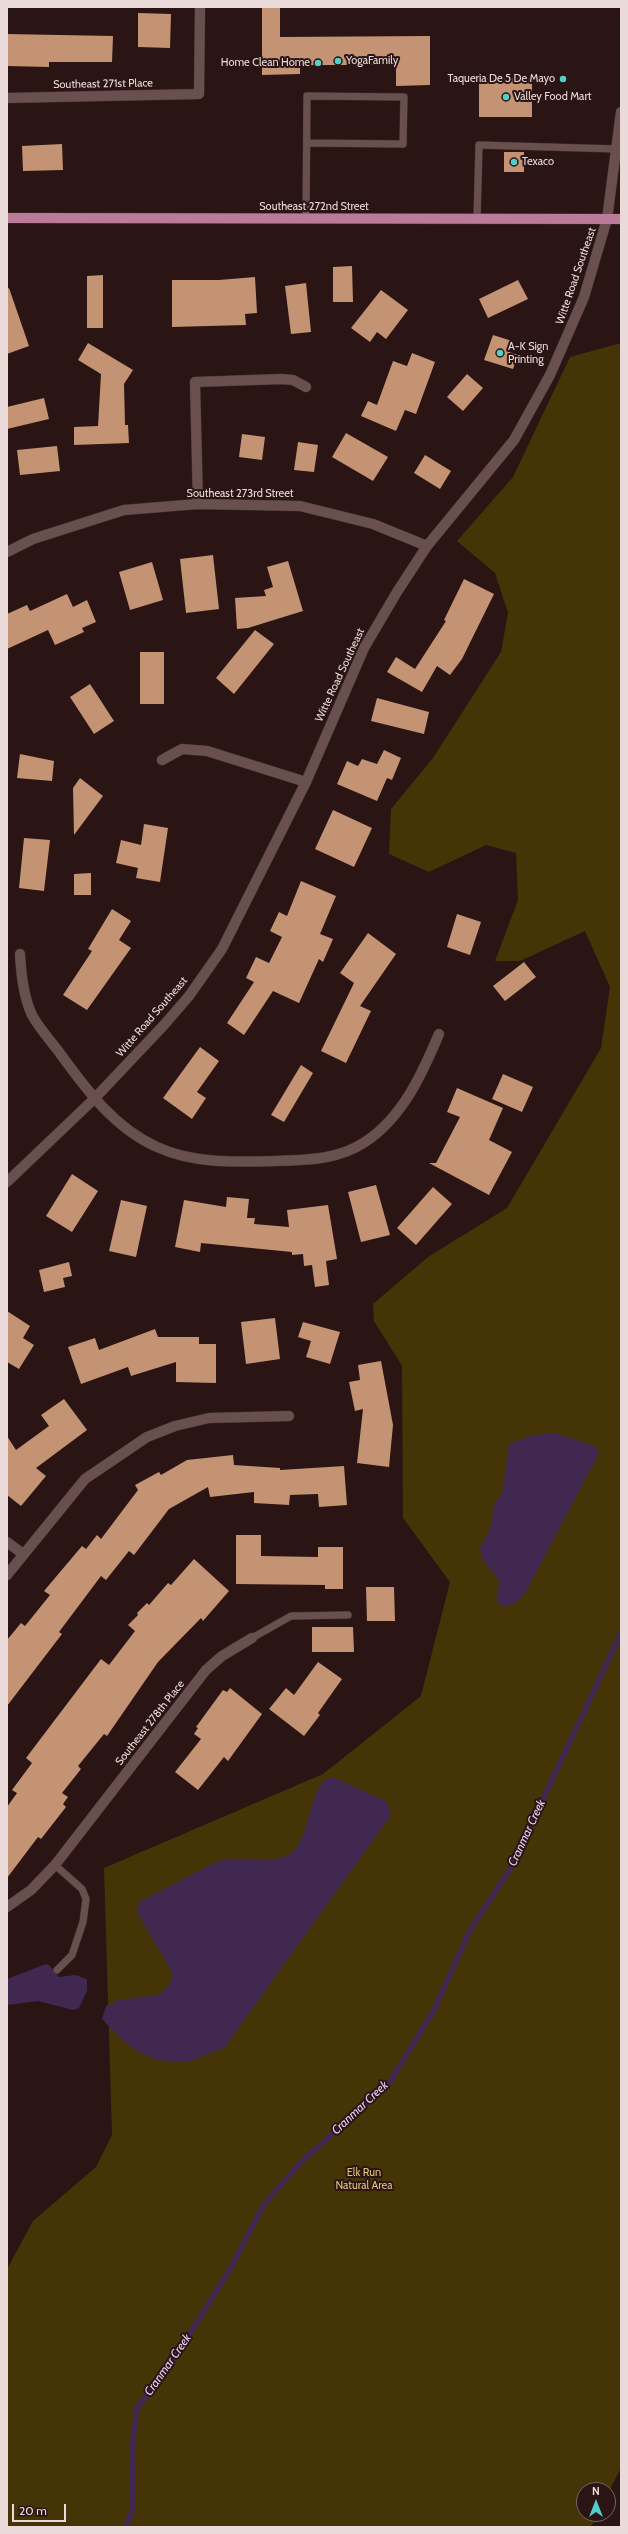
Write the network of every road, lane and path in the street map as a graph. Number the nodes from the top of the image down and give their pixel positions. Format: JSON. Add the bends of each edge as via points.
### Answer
{"nodes":[{"id":1,"x":200,"y":7,"type":"edge"},
{"id":2,"x":7,"y":98,"type":"edge"},
{"id":3,"x":621,"y":112,"type":"edge"},
{"id":4,"x":307,"y":143,"type":"junction"},
{"id":5,"x":617,"y":149,"type":"junction"},
{"id":6,"x":7,"y":218,"type":"edge"},
{"id":7,"x":306,"y":219,"type":"junction"},
{"id":8,"x":477,"y":219,"type":"junction"},
{"id":9,"x":621,"y":219,"type":"edge"},
{"id":10,"x":607,"y":220,"type":"junction"},
{"id":11,"x":306,"y":387,"type":"dead end"},
{"id":12,"x":198,"y":504,"type":"junction"},
{"id":13,"x":426,"y":546,"type":"junction"},
{"id":14,"x":7,"y":552,"type":"edge"},
{"id":15,"x":162,"y":760,"type":"dead end"},
{"id":16,"x":306,"y":782,"type":"junction"},
{"id":17,"x":20,"y":954,"type":"dead end"},
{"id":18,"x":439,"y":1034,"type":"dead end"},
{"id":19,"x":94,"y":1099,"type":"junction"},
{"id":20,"x":7,"y":1182,"type":"edge"},
{"id":21,"x":289,"y":1416,"type":"dead end"},
{"id":22,"x":7,"y":1542,"type":"edge"},
{"id":23,"x":23,"y":1554,"type":"junction"},
{"id":24,"x":7,"y":1575,"type":"edge"},
{"id":25,"x":348,"y":1614,"type":"dead end"},
{"id":26,"x":252,"y":1638,"type":"joint"},
{"id":27,"x":55,"y":1865,"type":"junction"},
{"id":28,"x":7,"y":1907,"type":"edge"},
{"id":29,"x":57,"y":1970,"type":"dead end"}],
"edges":[{"from":1,"to":2,"type":"street","name":"Southeast 271st Place","via":[[199,94]]},
{"from":3,"to":5,"type":"street","name":"Witte Road Southeast"},
{"from":4,"to":4,"type":"lane","via":[[307,96],[404,97],[403,144]]},
{"from":4,"to":7,"type":"lane"},
{"from":5,"to":8,"type":"lane","via":[[479,145]]},
{"from":5,"to":10,"type":"street","name":"Witte Road Southeast"},
{"from":6,"to":7,"type":"main road","name":"Southeast 272nd Street"},
{"from":7,"to":8,"type":"main road","name":"Southeast 272nd Street"},
{"from":8,"to":10,"type":"main road","name":"Southeast 272nd Street"},
{"from":9,"to":10,"type":"main road","name":"Southeast 272nd Street"},
{"from":10,"to":13,"type":"street","name":"Witte Road Southeast","via":[[584,297],[550,375],[514,440]]},
{"from":11,"to":12,"type":"street","via":[[282,378],[195,382]]},
{"from":12,"to":13,"type":"street","name":"Southeast 273rd Street","via":[[300,506],[373,524]]},
{"from":12,"to":14,"type":"street","name":"Southeast 273rd Street","via":[[124,510],[33,539]]},
{"from":13,"to":16,"type":"street","name":"Witte Road Southeast","via":[[364,648]]},
{"from":15,"to":16,"type":"street","via":[[182,749],[207,751]]},
{"from":16,"to":19,"type":"street","name":"Witte Road Southeast","via":[[222,948],[189,996]]},
{"from":17,"to":19,"type":"street","via":[[21,977],[32,1015]]},
{"from":18,"to":19,"type":"street","via":[[405,1103],[384,1127],[365,1142],[343,1153],[315,1160],[219,1162],[158,1148],[132,1134]]},
{"from":19,"to":20,"type":"street","name":"Witte Road Southeast"},
{"from":21,"to":23,"type":"street","via":[[209,1418],[175,1426],[147,1437],[85,1479]]},
{"from":22,"to":23,"type":"street"},
{"from":23,"to":24,"type":"street"},
{"from":25,"to":26,"type":"lane","name":"Southeast 278th Place","via":[[291,1616]]},
{"from":26,"to":27,"type":"street","name":"Southeast 278th Place","via":[[222,1656],[206,1670]]},
{"from":27,"to":28,"type":"street","name":"Southeast 278th Place","via":[[30,1890]]},
{"from":27,"to":29,"type":"lane","via":[[82,1888],[86,1899],[83,1922],[72,1955]]}]}
